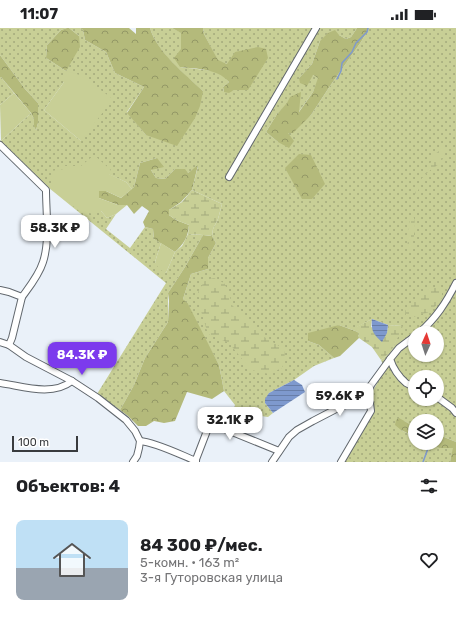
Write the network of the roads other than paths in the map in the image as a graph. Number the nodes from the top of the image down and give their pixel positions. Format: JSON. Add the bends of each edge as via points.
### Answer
{"nodes":[{"id":1,"x":316,"y":28,"type":"edge"},
{"id":2,"x":0,"y":145,"type":"edge"},
{"id":3,"x":229,"y":177,"type":"dead end"},
{"id":4,"x":456,"y":283,"type":"edge"},
{"id":5,"x":0,"y":290,"type":"edge"},
{"id":6,"x":22,"y":297,"type":"junction"},
{"id":7,"x":427,"y":326,"type":"edge"},
{"id":8,"x":408,"y":341,"type":"edge"},
{"id":9,"x":0,"y":342,"type":"edge"},
{"id":10,"x":9,"y":345,"type":"junction"},
{"id":11,"x":390,"y":359,"type":"junction"},
{"id":12,"x":72,"y":381,"type":"junction"},
{"id":13,"x":0,"y":383,"type":"edge"},
{"id":14,"x":408,"y":384,"type":"edge"},
{"id":15,"x":366,"y":396,"type":"junction"},
{"id":16,"x":444,"y":402,"type":"edge"},
{"id":17,"x":456,"y":413,"type":"edge"},
{"id":18,"x":140,"y":441,"type":"junction"},
{"id":19,"x":279,"y":451,"type":"junction"},
{"id":20,"x":196,"y":461,"type":"edge"},
{"id":21,"x":133,"y":462,"type":"edge"},
{"id":22,"x":272,"y":462,"type":"edge"},
{"id":23,"x":341,"y":462,"type":"edge"}],
"edges":[{"from":1,"to":3,"type":"street"},
{"from":2,"to":6,"type":"street","via":[[46,190],[45,254],[39,272]]},
{"from":4,"to":7,"type":"street","via":[[442,309]]},
{"from":5,"to":6,"type":"street"},
{"from":6,"to":10,"type":"street"},
{"from":8,"to":11,"type":"street"},
{"from":9,"to":10,"type":"street"},
{"from":10,"to":12,"type":"street"},
{"from":11,"to":14,"type":"street","via":[[392,366]]},
{"from":11,"to":15,"type":"street","via":[[371,384]]},
{"from":12,"to":13,"type":"street","via":[[59,388],[44,389]]},
{"from":12,"to":18,"type":"street","via":[[126,420]]},
{"from":15,"to":19,"type":"street","via":[[297,430]]},
{"from":15,"to":23,"type":"street","via":[[371,411]]},
{"from":16,"to":17,"type":"street"},
{"from":18,"to":20,"type":"street"},
{"from":18,"to":21,"type":"street"},
{"from":19,"to":20,"type":"street","via":[[210,423]]},
{"from":19,"to":22,"type":"street"}]}
